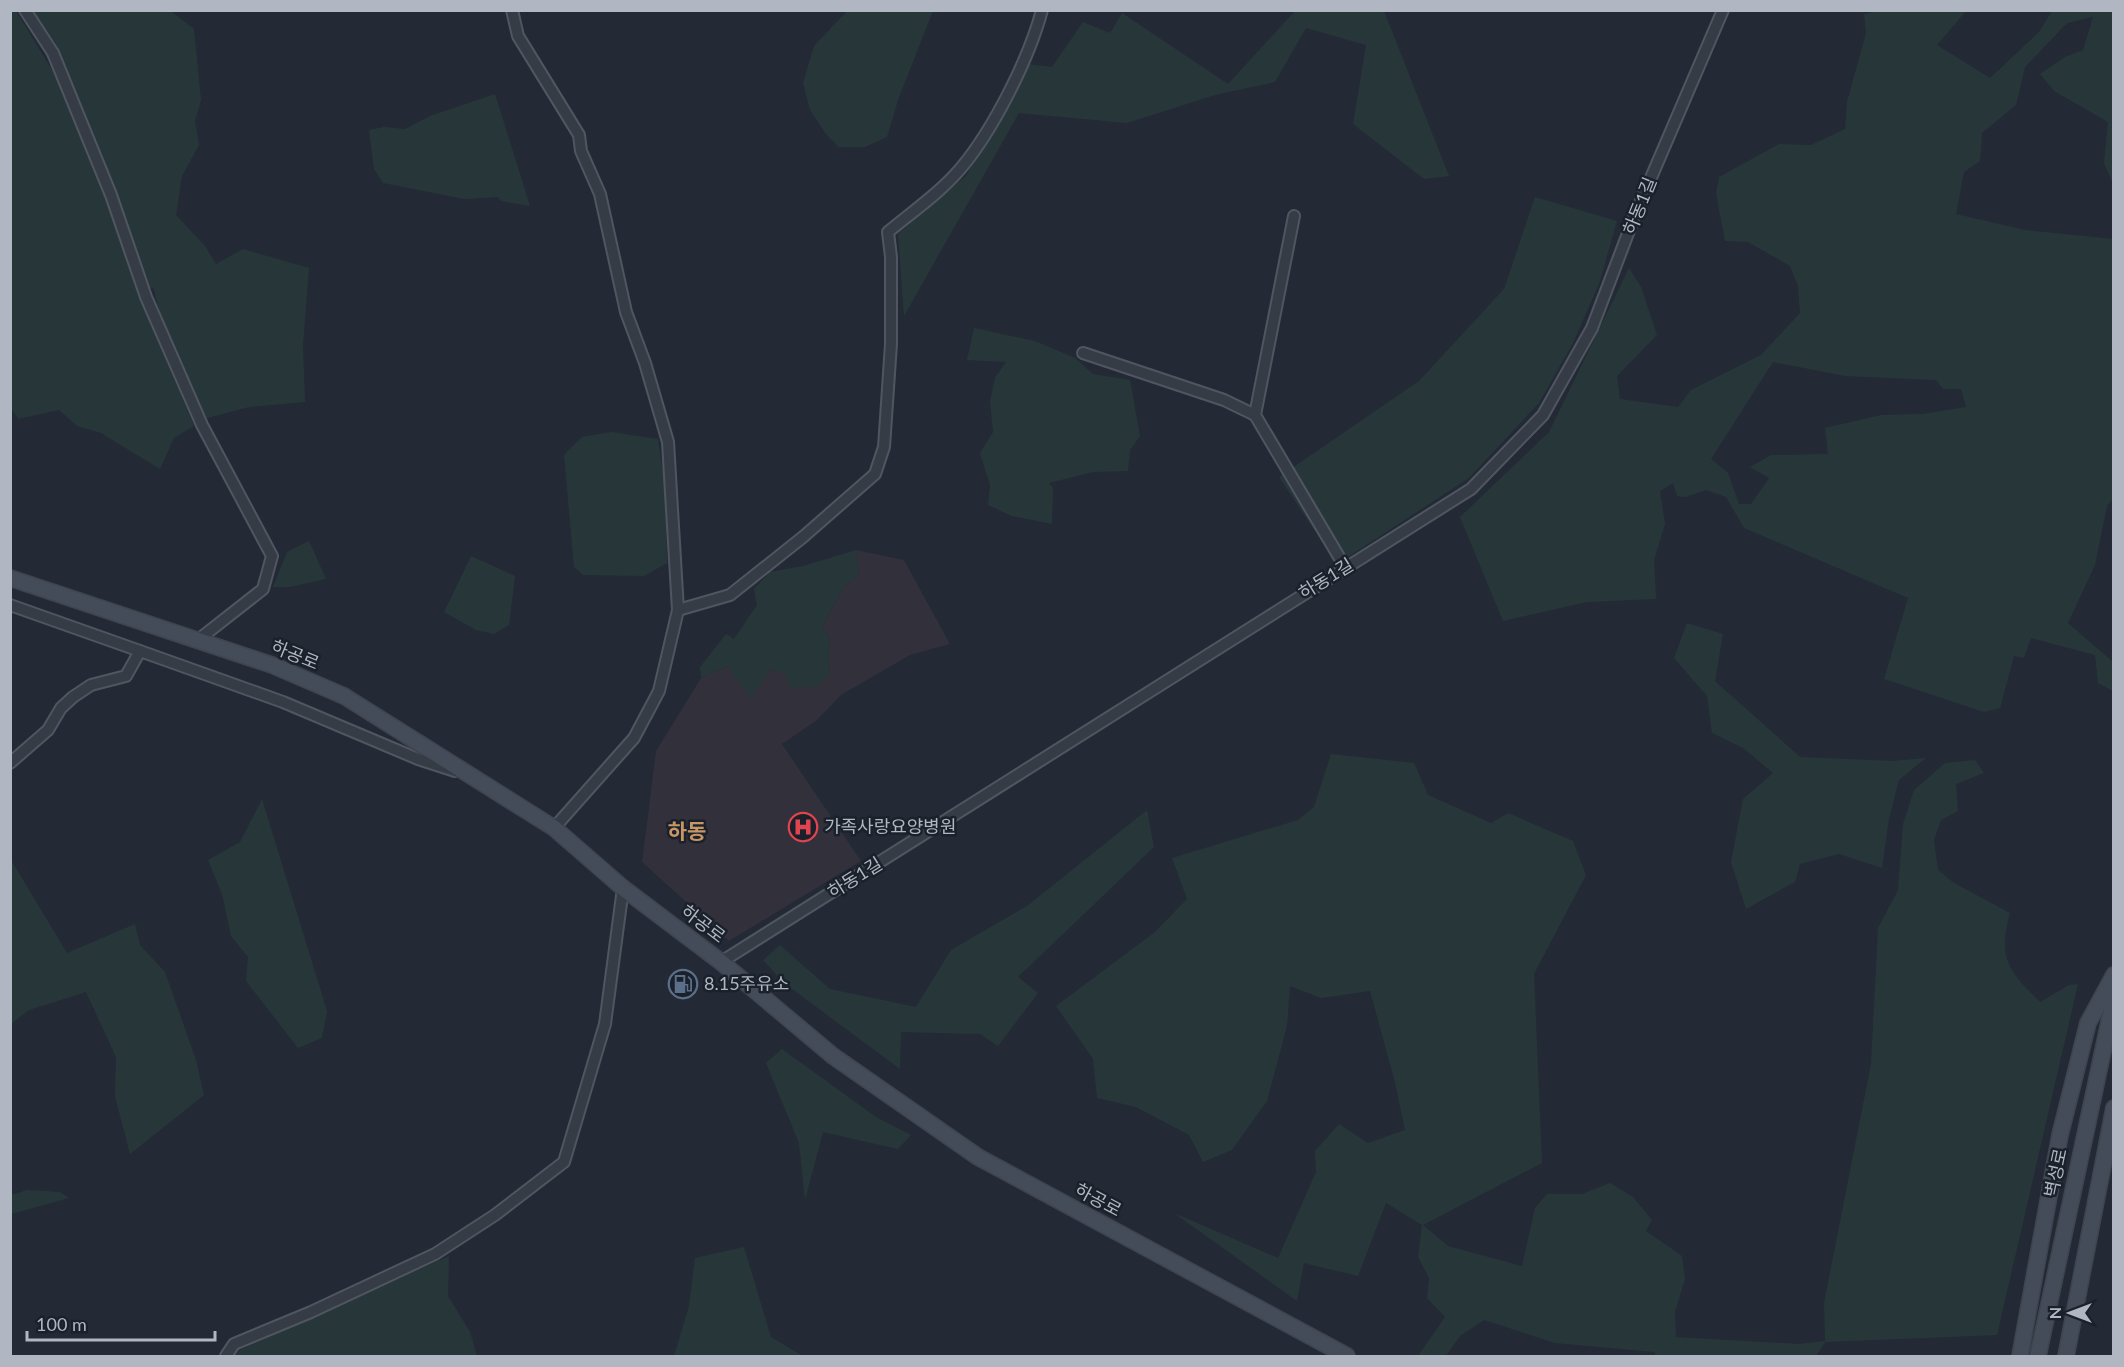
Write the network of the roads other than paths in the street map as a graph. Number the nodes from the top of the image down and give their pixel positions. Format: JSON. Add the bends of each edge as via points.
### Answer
{"nodes":[{"id":1,"x":25,"y":10,"type":"edge"},
{"id":2,"x":512,"y":10,"type":"edge"},
{"id":3,"x":1042,"y":10,"type":"edge"},
{"id":4,"x":1723,"y":10,"type":"edge"},
{"id":5,"x":1294,"y":216,"type":"dead end"},
{"id":6,"x":1083,"y":353,"type":"dead end"},
{"id":7,"x":1255,"y":414,"type":"junction"},
{"id":8,"x":1345,"y":567,"type":"junction"},
{"id":9,"x":10,"y":578,"type":"edge"},
{"id":10,"x":10,"y":605,"type":"edge"},
{"id":11,"x":678,"y":610,"type":"junction"},
{"id":12,"x":198,"y":640,"type":"junction"},
{"id":13,"x":140,"y":651,"type":"junction"},
{"id":14,"x":10,"y":763,"type":"edge"},
{"id":15,"x":475,"y":777,"type":"junction"},
{"id":16,"x":554,"y":828,"type":"junction"},
{"id":17,"x":623,"y":888,"type":"junction"},
{"id":18,"x":721,"y":962,"type":"junction"},
{"id":19,"x":2114,"y":975,"type":"edge"},
{"id":20,"x":2114,"y":999,"type":"edge"},
{"id":21,"x":2114,"y":1025,"type":"edge"},
{"id":22,"x":2114,"y":1108,"type":"edge"},
{"id":23,"x":226,"y":1356,"type":"edge"},
{"id":24,"x":1347,"y":1356,"type":"edge"},
{"id":25,"x":2020,"y":1356,"type":"edge"},
{"id":26,"x":2038,"y":1356,"type":"edge"},
{"id":27,"x":2048,"y":1356,"type":"edge"},
{"id":28,"x":2066,"y":1356,"type":"edge"}],
"edges":[{"from":1,"to":12,"type":"street","via":[[53,53],[111,195],[146,297],[202,425],[272,556],[262,589]]},
{"from":2,"to":11,"type":"street","via":[[518,36],[579,135],[581,151],[600,194],[626,312],[668,442]]},
{"from":3,"to":11,"type":"street","via":[[1034,37],[981,141],[959,170],[888,232],[891,344],[884,447],[875,474],[730,595]]},
{"from":4,"to":8,"type":"street","name":"하동1길","via":[[1635,214],[1592,328],[1543,415],[1472,489]]},
{"from":5,"to":7,"type":"street"},
{"from":6,"to":7,"type":"street"},
{"from":7,"to":8,"type":"street"},
{"from":8,"to":18,"type":"street","name":"하동1길"},
{"from":9,"to":12,"type":"main road","name":"하공로"},
{"from":10,"to":13,"type":"street"},
{"from":11,"to":16,"type":"street","via":[[659,691],[634,738]]},
{"from":12,"to":15,"type":"main road","name":"하공로","via":[[272,665],[344,696]]},
{"from":13,"to":14,"type":"street","via":[[126,676],[91,685],[73,697],[48,730]]},
{"from":13,"to":15,"type":"street","via":[[283,702],[418,759]]},
{"from":15,"to":16,"type":"main road","name":"하공로"},
{"from":16,"to":17,"type":"main road","name":"하공로"},
{"from":17,"to":18,"type":"main road","name":"하공로"},
{"from":17,"to":23,"type":"street","via":[[605,1024],[564,1162],[495,1215],[435,1254],[234,1344]]},
{"from":18,"to":24,"type":"main road","name":"하공로","via":[[833,1056],[978,1157]]},
{"from":19,"to":25,"type":"main road","via":[[2088,1023],[2063,1124]]},
{"from":20,"to":26,"type":"main road","name":"벽성로"},
{"from":21,"to":27,"type":"main road","name":"벽성로"},
{"from":22,"to":28,"type":"main road"}]}
